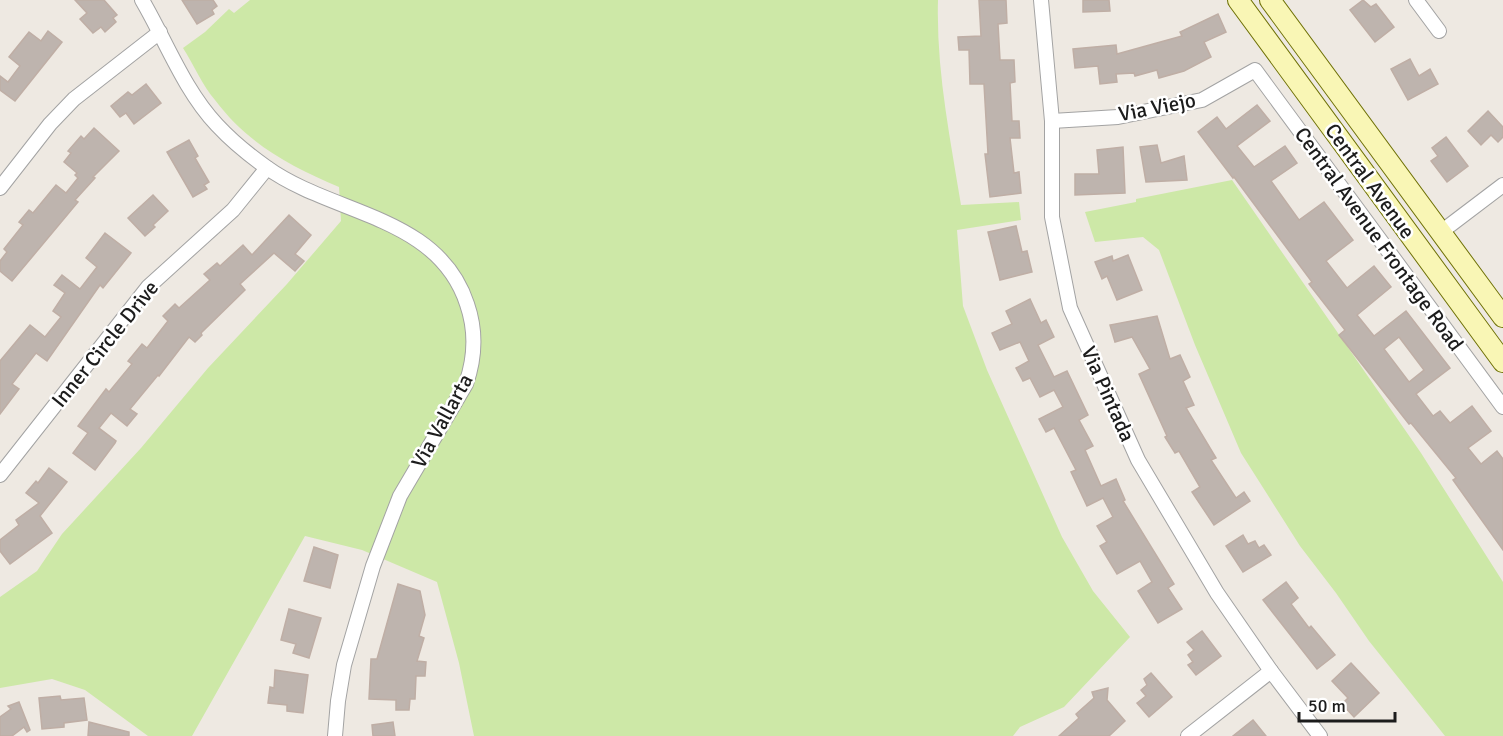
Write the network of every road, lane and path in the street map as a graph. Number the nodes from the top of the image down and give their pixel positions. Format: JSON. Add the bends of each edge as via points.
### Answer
{"nodes":[{"id":1,"x":142,"y":0,"type":"edge"},
{"id":2,"x":1041,"y":0,"type":"edge"},
{"id":3,"x":1238,"y":0,"type":"edge"},
{"id":4,"x":1270,"y":0,"type":"edge"},
{"id":5,"x":1416,"y":0,"type":"edge"},
{"id":6,"x":1439,"y":31,"type":"dead end"},
{"id":7,"x":160,"y":32,"type":"junction"},
{"id":8,"x":1255,"y":70,"type":"joint"},
{"id":9,"x":1052,"y":120,"type":"junction"},
{"id":10,"x":267,"y":168,"type":"junction"},
{"id":11,"x":1503,"y":184,"type":"edge"},
{"id":12,"x":0,"y":188,"type":"edge"},
{"id":13,"x":1440,"y":232,"type":"junction"},
{"id":14,"x":1503,"y":317,"type":"edge"},
{"id":15,"x":1503,"y":362,"type":"edge"},
{"id":16,"x":1503,"y":407,"type":"edge"},
{"id":17,"x":0,"y":476,"type":"edge"},
{"id":18,"x":1271,"y":670,"type":"junction"},
{"id":19,"x":335,"y":736,"type":"edge"},
{"id":20,"x":1188,"y":736,"type":"edge"},
{"id":21,"x":1320,"y":736,"type":"edge"}],
"edges":[{"from":1,"to":7,"type":"street","name":"Via Vallarta"},
{"from":2,"to":9,"type":"street","name":"Via Pintada"},
{"from":3,"to":15,"type":"main road","name":"Central Avenue"},
{"from":4,"to":13,"type":"main road","name":"Central Avenue"},
{"from":5,"to":6,"type":"street"},
{"from":7,"to":10,"type":"street","name":"Via Vallarta","via":[[190,88],[217,125]]},
{"from":7,"to":12,"type":"street","via":[[74,99],[50,123]]},
{"from":8,"to":9,"type":"street","name":"Via Viejo","via":[[1202,100],[1118,117]]},
{"from":8,"to":16,"type":"street","name":"Central Avenue Frontage Road"},
{"from":9,"to":18,"type":"street","name":"Via Pintada","via":[[1052,217],[1070,308],[1138,460],[1217,593]]},
{"from":10,"to":17,"type":"street","name":"Inner Circle Drive","via":[[233,210],[148,286]]},
{"from":10,"to":19,"type":"street","name":"Via Vallarta","via":[[303,188],[410,234],[437,255],[464,294],[474,341],[466,384],[400,496],[373,566],[344,664]]},
{"from":11,"to":13,"type":"street"},
{"from":13,"to":14,"type":"main road","name":"Central Avenue"},
{"from":18,"to":20,"type":"street"},
{"from":18,"to":21,"type":"street","name":"Via Pintada"}]}
